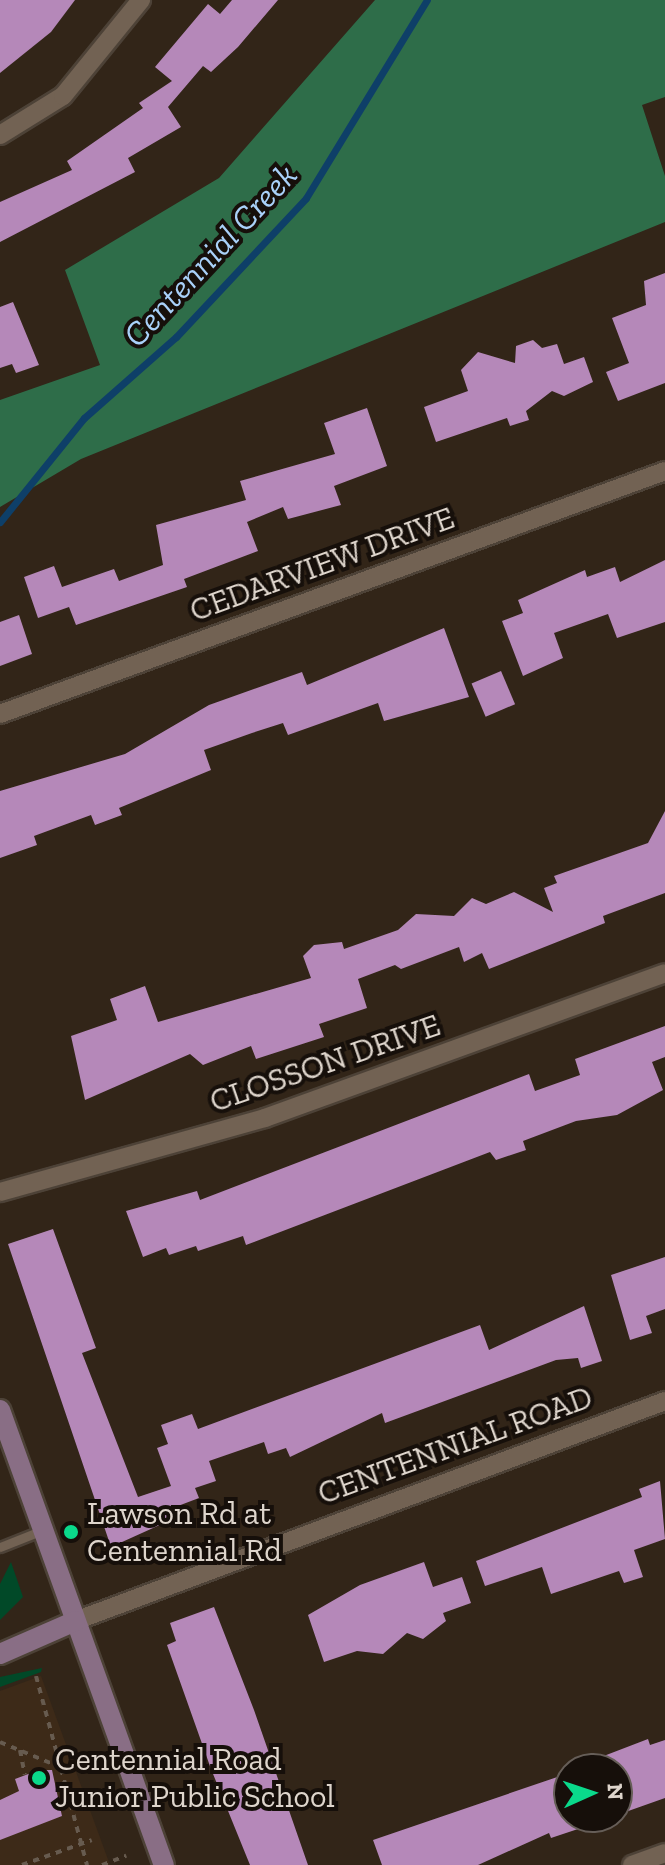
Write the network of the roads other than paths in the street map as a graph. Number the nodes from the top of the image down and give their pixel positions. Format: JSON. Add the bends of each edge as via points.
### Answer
{"nodes":[{"id":1,"x":141,"y":0,"type":"edge"},
{"id":2,"x":0,"y":135,"type":"edge"},
{"id":3,"x":665,"y":471,"type":"edge"},
{"id":4,"x":0,"y":714,"type":"edge"},
{"id":5,"x":665,"y":973,"type":"edge"},
{"id":6,"x":0,"y":1192,"type":"edge"},
{"id":7,"x":665,"y":1401,"type":"edge"},
{"id":8,"x":0,"y":1410,"type":"edge"},
{"id":9,"x":43,"y":1530,"type":"junction"},
{"id":10,"x":0,"y":1547,"type":"edge"},
{"id":11,"x":75,"y":1621,"type":"junction"},
{"id":12,"x":0,"y":1654,"type":"edge"},
{"id":13,"x":665,"y":1853,"type":"edge"},
{"id":14,"x":161,"y":1864,"type":"edge"},
{"id":15,"x":632,"y":1865,"type":"edge"}],
"edges":[{"from":1,"to":2,"type":"street","via":[[63,96]]},
{"from":3,"to":4,"type":"street","name":"CEDARVIEW DRIVE"},
{"from":5,"to":6,"type":"street","name":"CLOSSON DRIVE","via":[[265,1118]]},
{"from":7,"to":11,"type":"street","name":"CENTENNIAL ROAD"},
{"from":8,"to":9,"type":"street"},
{"from":9,"to":10,"type":"lane"},
{"from":9,"to":11,"type":"street"},
{"from":11,"to":12,"type":"street","name":"CENTENNIAL ROAD"},
{"from":11,"to":14,"type":"street"},
{"from":13,"to":15,"type":"street"}]}
